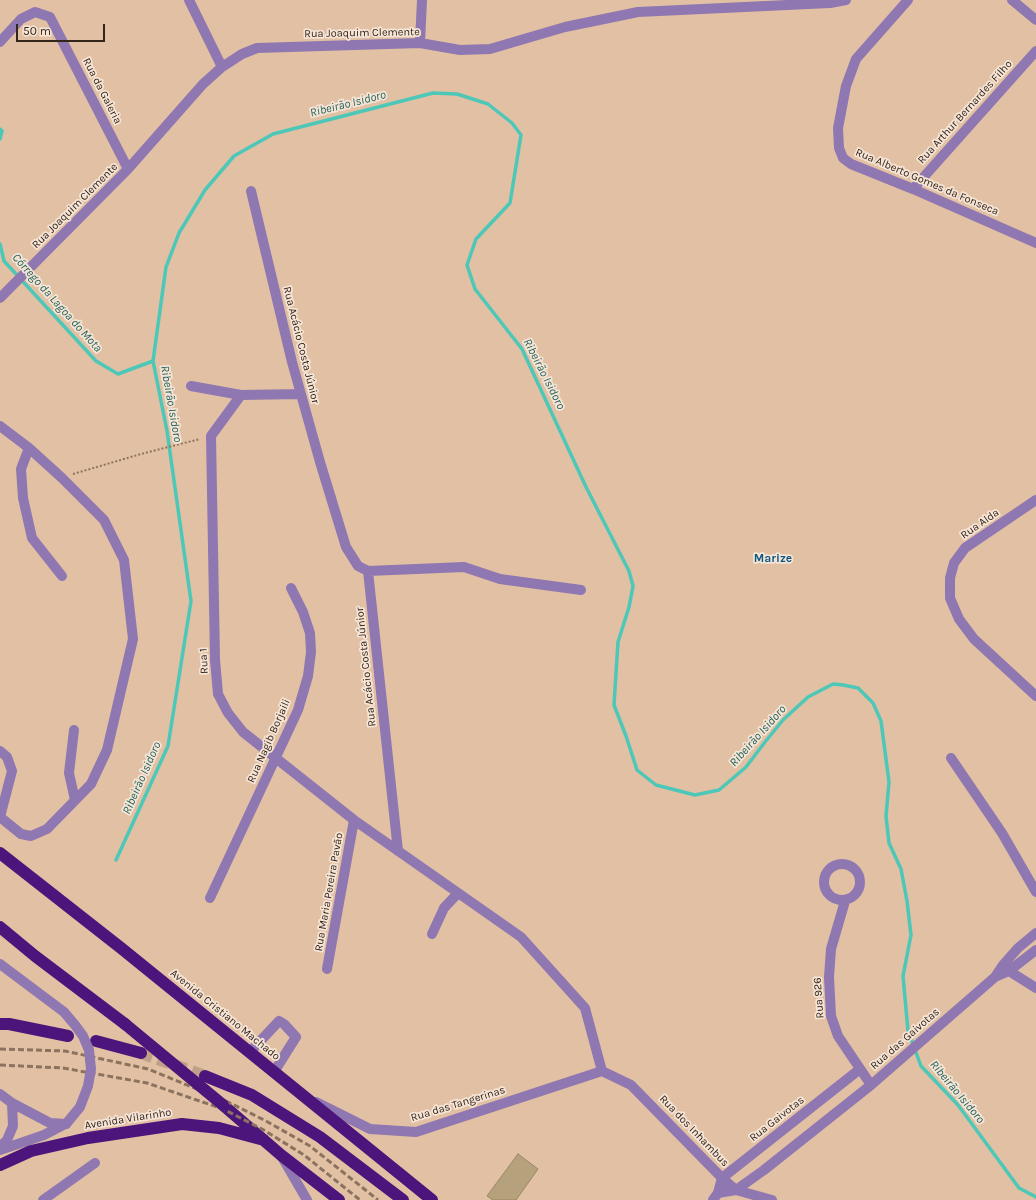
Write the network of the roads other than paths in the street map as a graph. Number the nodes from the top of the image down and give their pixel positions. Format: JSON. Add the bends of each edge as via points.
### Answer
{"nodes":[{"id":1,"x":190,"y":0,"type":"edge"},
{"id":2,"x":422,"y":0,"type":"edge"},
{"id":3,"x":846,"y":0,"type":"edge"},
{"id":4,"x":908,"y":0,"type":"edge"},
{"id":5,"x":1012,"y":0,"type":"edge"},
{"id":6,"x":830,"y":2,"type":"edge"},
{"id":7,"x":1036,"y":20,"type":"edge"},
{"id":8,"x":0,"y":42,"type":"edge"},
{"id":9,"x":420,"y":43,"type":"junction"},
{"id":10,"x":1036,"y":51,"type":"edge"},
{"id":11,"x":222,"y":67,"type":"junction"},
{"id":12,"x":128,"y":169,"type":"junction"},
{"id":13,"x":913,"y":189,"type":"junction"},
{"id":14,"x":251,"y":191,"type":"dead end"},
{"id":15,"x":1035,"y":242,"type":"edge"},
{"id":16,"x":1,"y":297,"type":"edge"},
{"id":17,"x":190,"y":386,"type":"dead end"},
{"id":18,"x":301,"y":394,"type":"junction"},
{"id":19,"x":241,"y":395,"type":"junction"},
{"id":20,"x":0,"y":426,"type":"edge"},
{"id":21,"x":29,"y":448,"type":"junction"},
{"id":22,"x":1036,"y":500,"type":"edge"},
{"id":23,"x":368,"y":571,"type":"junction"},
{"id":24,"x":62,"y":576,"type":"dead end"},
{"id":25,"x":291,"y":588,"type":"dead end"},
{"id":26,"x":581,"y":590,"type":"dead end"},
{"id":27,"x":1036,"y":696,"type":"edge"},
{"id":28,"x":74,"y":730,"type":"dead end"},
{"id":29,"x":0,"y":752,"type":"edge"},
{"id":30,"x":275,"y":758,"type":"junction"},
{"id":31,"x":951,"y":758,"type":"dead end"},
{"id":32,"x":75,"y":800,"type":"junction"},
{"id":33,"x":0,"y":817,"type":"edge"},
{"id":34,"x":354,"y":820,"type":"junction"},
{"id":35,"x":398,"y":851,"type":"junction"},
{"id":36,"x":0,"y":852,"type":"edge"},
{"id":37,"x":1036,"y":892,"type":"edge"},
{"id":38,"x":458,"y":893,"type":"junction"},
{"id":39,"x":210,"y":898,"type":"dead end"},
{"id":40,"x":845,"y":901,"type":"dead end"},
{"id":41,"x":0,"y":927,"type":"edge"},
{"id":42,"x":1036,"y":932,"type":"edge"},
{"id":43,"x":432,"y":934,"type":"dead end"},
{"id":44,"x":1036,"y":950,"type":"edge"},
{"id":45,"x":0,"y":964,"type":"edge"},
{"id":46,"x":1006,"y":968,"type":"junction"},
{"id":47,"x":327,"y":969,"type":"dead end"},
{"id":48,"x":1036,"y":988,"type":"edge"},
{"id":49,"x":0,"y":1024,"type":"edge"},
{"id":50,"x":68,"y":1036,"type":"dead end"},
{"id":51,"x":96,"y":1041,"type":"dead end"},
{"id":52,"x":250,"y":1052,"type":"junction"},
{"id":53,"x":141,"y":1053,"type":"tunnel mouth"},
{"id":54,"x":860,"y":1069,"type":"junction"},
{"id":55,"x":602,"y":1071,"type":"junction"},
{"id":56,"x":274,"y":1072,"type":"junction"},
{"id":57,"x":205,"y":1076,"type":"tunnel mouth"},
{"id":58,"x":871,"y":1085,"type":"junction"},
{"id":59,"x":0,"y":1094,"type":"edge"},
{"id":60,"x":302,"y":1094,"type":"junction"},
{"id":61,"x":12,"y":1103,"type":"junction"},
{"id":62,"x":66,"y":1124,"type":"junction"},
{"id":63,"x":264,"y":1140,"type":"junction"},
{"id":64,"x":0,"y":1148,"type":"edge"},
{"id":65,"x":281,"y":1155,"type":"junction"},
{"id":66,"x":95,"y":1164,"type":"dead end"},
{"id":67,"x":0,"y":1166,"type":"edge"},
{"id":68,"x":722,"y":1178,"type":"junction"},
{"id":69,"x":736,"y":1190,"type":"junction"},
{"id":70,"x":715,"y":1198,"type":"edge"},
{"id":71,"x":43,"y":1200,"type":"edge"},
{"id":72,"x":307,"y":1200,"type":"edge"},
{"id":73,"x":339,"y":1200,"type":"edge"},
{"id":74,"x":403,"y":1200,"type":"edge"},
{"id":75,"x":432,"y":1200,"type":"edge"},
{"id":76,"x":772,"y":1200,"type":"edge"}],
"edges":[{"from":1,"to":11,"type":"street"},
{"from":2,"to":9,"type":"street"},
{"from":3,"to":6,"type":"street","name":"Rua Joaquim Clemente"},
{"from":4,"to":13,"type":"street","name":"Rua Alberto Gomes da Fonseca","via":[[856,59],[846,86],[838,128],[842,158],[850,164]]},
{"from":5,"to":7,"type":"street"},
{"from":6,"to":9,"type":"street","name":"Rua Joaquim Clemente","via":[[638,12],[565,27],[490,49],[460,50]]},
{"from":8,"to":12,"type":"street","name":"Rua da Galeria","via":[[21,19],[35,12],[50,16]]},
{"from":9,"to":11,"type":"street","name":"Rua Joaquim Clemente","via":[[257,48]]},
{"from":10,"to":13,"type":"street","name":"Rua Arthur Bernardes Filho"},
{"from":11,"to":12,"type":"street","name":"Rua Joaquim Clemente","via":[[203,84]]},
{"from":12,"to":16,"type":"street","name":"Rua Joaquim Clemente"},
{"from":13,"to":15,"type":"street","name":"Rua Alberto Gomes da Fonseca"},
{"from":14,"to":18,"type":"street","name":"Rua Acácio Costa Júnior"},
{"from":17,"to":19,"type":"street"},
{"from":18,"to":19,"type":"street"},
{"from":18,"to":23,"type":"street","name":"Rua Acácio Costa Júnior","via":[[346,547],[358,566]]},
{"from":19,"to":30,"type":"street","name":"Rua 1","via":[[211,436],[217,687],[228,713],[243,732]]},
{"from":20,"to":21,"type":"street"},
{"from":21,"to":24,"type":"street","via":[[21,469],[23,498],[32,538]]},
{"from":21,"to":32,"type":"street","via":[[104,520],[124,560],[133,639],[107,750],[91,784]]},
{"from":22,"to":27,"type":"street","name":"Rua Alda","via":[[965,548],[954,563],[950,578],[950,598],[958,619],[974,639]]},
{"from":23,"to":26,"type":"street","via":[[464,567],[500,579]]},
{"from":23,"to":35,"type":"street","name":"Rua Acácio Costa Júnior"},
{"from":25,"to":30,"type":"street","name":"Rua Nagib Borjaili","via":[[310,633],[312,652],[298,710]]},
{"from":28,"to":32,"type":"street","via":[[69,774]]},
{"from":29,"to":33,"type":"street","via":[[7,757],[12,771]]},
{"from":30,"to":34,"type":"street","name":"Rua 1"},
{"from":30,"to":39,"type":"street","name":"Rua Nagib Borjaili"},
{"from":31,"to":37,"type":"street","via":[[1002,833]]},
{"from":32,"to":33,"type":"street","via":[[47,829],[31,836],[21,834]]},
{"from":34,"to":35,"type":"street","name":"Rua 1"},
{"from":34,"to":47,"type":"street","name":"Rua Maria Pereira Pavão"},
{"from":35,"to":38,"type":"street"},
{"from":36,"to":52,"type":"highway","name":"Avenida Cristiano Machado"},
{"from":38,"to":43,"type":"street","via":[[444,908]]},
{"from":38,"to":55,"type":"street","via":[[521,937],[585,1008]]},
{"from":40,"to":54,"type":"street","name":"Rua 926","via":[[831,949],[831,1016],[838,1036]]},
{"from":41,"to":63,"type":"highway","bridge":true,"via":[[125,1024]]},
{"from":42,"to":46,"type":"street","via":[[1018,948]]},
{"from":44,"to":46,"type":"street"},
{"from":45,"to":62,"type":"street","bridge":true,"via":[[64,1012],[83,1036],[89,1050],[91,1069],[88,1086],[80,1107]]},
{"from":46,"to":48,"type":"street"},
{"from":46,"to":58,"type":"street","name":"Rua das Gaivotas"},
{"from":49,"to":50,"type":"highway"},
{"from":51,"to":53,"type":"highway"},
{"from":52,"to":56,"type":"highway","name":"Avenida Cristiano Machado"},
{"from":52,"to":56,"type":"street","via":[[279,1021],[284,1024],[296,1037]]},
{"from":54,"to":58,"type":"street","name":"Rua 926"},
{"from":54,"to":68,"type":"street","name":"Rua Gaivotas"},
{"from":55,"to":60,"type":"street","name":"Rua das Tangerinas","via":[[416,1132],[370,1129]]},
{"from":55,"to":68,"type":"street","name":"Rua dos Inhambus","via":[[631,1085]]},
{"from":56,"to":60,"type":"highway","name":"Avenida Cristiano Machado"},
{"from":57,"to":74,"type":"highway","via":[[252,1095],[314,1134]]},
{"from":58,"to":69,"type":"street"},
{"from":59,"to":61,"type":"street"},
{"from":60,"to":75,"type":"highway","name":"Avenida Cristiano Machado"},
{"from":61,"to":62,"type":"street","via":[[50,1123]]},
{"from":61,"to":64,"type":"street","via":[[13,1126]]},
{"from":62,"to":64,"type":"street","via":[[44,1136]]},
{"from":63,"to":65,"type":"highway"},
{"from":63,"to":67,"type":"highway","name":"Avenida Vilarinho","via":[[219,1128],[182,1124],[88,1138],[31,1152]]},
{"from":65,"to":72,"type":"street"},
{"from":65,"to":73,"type":"highway"},
{"from":66,"to":71,"type":"street"},
{"from":68,"to":69,"type":"street","name":"Rua dos Inhambus"},
{"from":68,"to":70,"type":"street"},
{"from":69,"to":70,"type":"street"},
{"from":69,"to":76,"type":"street","name":"Rua dos Inhambus"}]}
